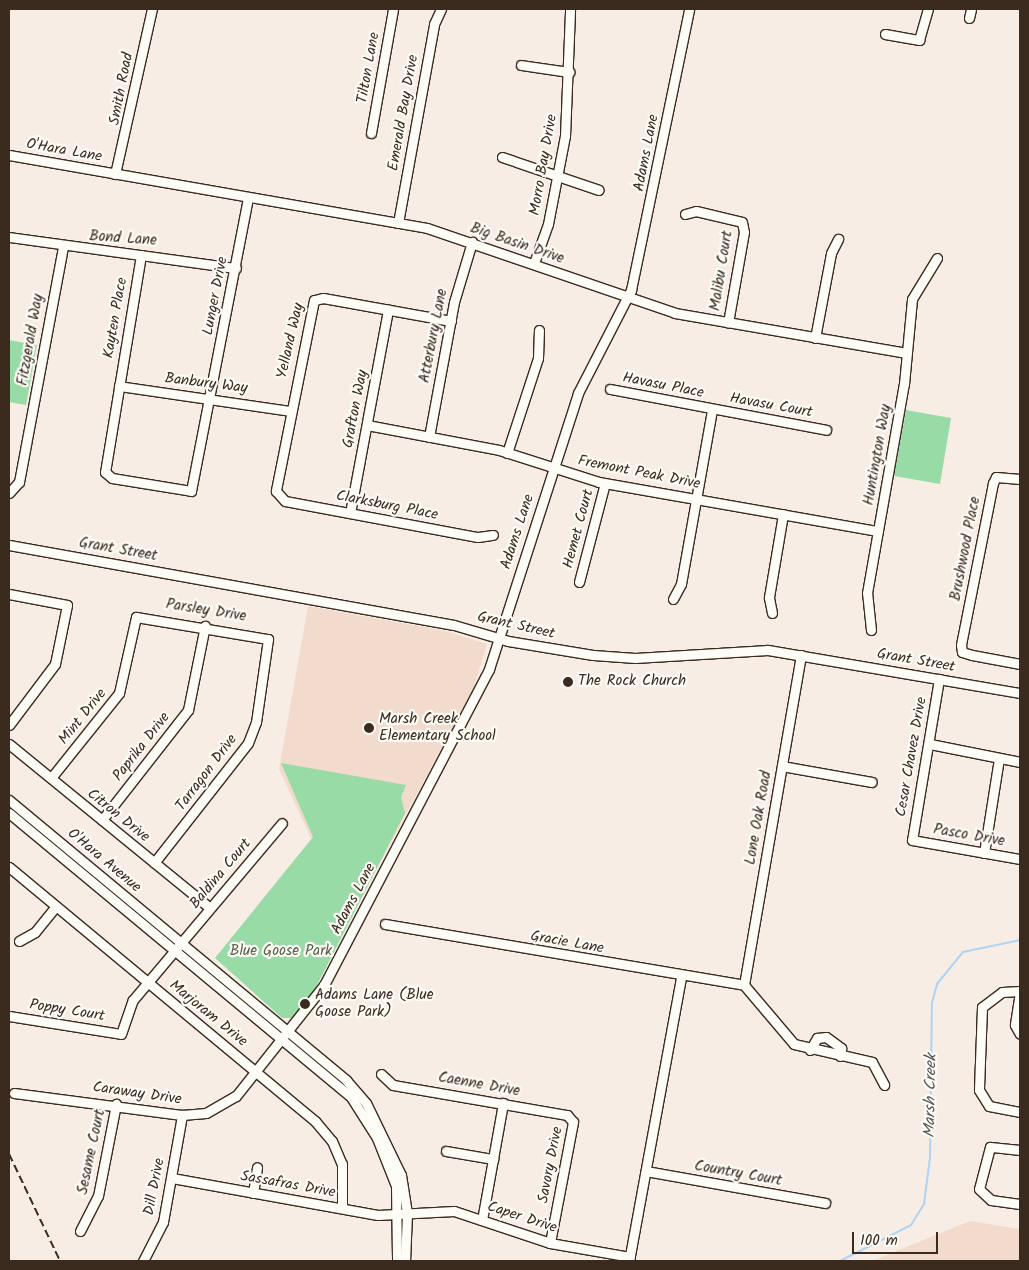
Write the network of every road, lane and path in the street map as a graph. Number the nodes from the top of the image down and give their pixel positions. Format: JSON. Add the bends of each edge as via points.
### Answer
{"nodes":[{"id":1,"x":152,"y":9,"type":"edge"},
{"id":2,"x":393,"y":9,"type":"edge"},
{"id":3,"x":442,"y":9,"type":"edge"},
{"id":4,"x":570,"y":9,"type":"edge"},
{"id":5,"x":688,"y":9,"type":"edge"},
{"id":6,"x":928,"y":9,"type":"edge"},
{"id":7,"x":885,"y":34,"type":"dead end"},
{"id":8,"x":521,"y":65,"type":"dead end"},
{"id":9,"x":569,"y":72,"type":"junction"},
{"id":10,"x":371,"y":133,"type":"dead end"},
{"id":11,"x":9,"y":155,"type":"edge"},
{"id":12,"x":502,"y":157,"type":"dead end"},
{"id":13,"x":115,"y":174,"type":"junction"},
{"id":14,"x":558,"y":176,"type":"junction"},
{"id":15,"x":599,"y":190,"type":"dead end"},
{"id":16,"x":248,"y":197,"type":"junction"},
{"id":17,"x":684,"y":214,"type":"dead end"},
{"id":18,"x":398,"y":223,"type":"junction"},
{"id":19,"x":9,"y":237,"type":"edge"},
{"id":20,"x":838,"y":239,"type":"dead end"},
{"id":21,"x":472,"y":242,"type":"junction"},
{"id":22,"x":63,"y":247,"type":"junction"},
{"id":23,"x":141,"y":255,"type":"junction"},
{"id":24,"x":937,"y":258,"type":"dead end"},
{"id":25,"x":534,"y":263,"type":"junction"},
{"id":26,"x":236,"y":268,"type":"junction"},
{"id":27,"x":628,"y":297,"type":"junction"},
{"id":28,"x":388,"y":310,"type":"junction"},
{"id":29,"x":451,"y":321,"type":"junction"},
{"id":30,"x":728,"y":323,"type":"junction"},
{"id":31,"x":538,"y":330,"type":"dead end"},
{"id":32,"x":815,"y":338,"type":"junction"},
{"id":33,"x":907,"y":354,"type":"junction"},
{"id":34,"x":118,"y":386,"type":"junction"},
{"id":35,"x":610,"y":389,"type":"dead end"},
{"id":36,"x":210,"y":400,"type":"junction"},
{"id":37,"x":712,"y":410,"type":"junction"},
{"id":38,"x":290,"y":411,"type":"junction"},
{"id":39,"x":367,"y":425,"type":"junction"},
{"id":40,"x":826,"y":430,"type":"dead end"},
{"id":41,"x":429,"y":437,"type":"junction"},
{"id":42,"x":507,"y":453,"type":"junction"},
{"id":43,"x":553,"y":468,"type":"junction"},
{"id":44,"x":1020,"y":479,"type":"edge"},
{"id":45,"x":605,"y":483,"type":"junction"},
{"id":46,"x":9,"y":493,"type":"edge"},
{"id":47,"x":278,"y":495,"type":"joint"},
{"id":48,"x":696,"y":499,"type":"junction"},
{"id":49,"x":350,"y":514,"type":"junction"},
{"id":50,"x":783,"y":514,"type":"junction"},
{"id":51,"x":878,"y":531,"type":"junction"},
{"id":52,"x":493,"y":535,"type":"dead end"},
{"id":53,"x":9,"y":545,"type":"edge"},
{"id":54,"x":579,"y":582,"type":"dead end"},
{"id":55,"x":9,"y":594,"type":"edge"},
{"id":56,"x":673,"y":598,"type":"dead end"},
{"id":57,"x":772,"y":613,"type":"dead end"},
{"id":58,"x":144,"y":615,"type":"joint"},
{"id":59,"x":206,"y":626,"type":"junction"},
{"id":60,"x":871,"y":630,"type":"dead end"},
{"id":61,"x":263,"y":635,"type":"joint"},
{"id":62,"x":498,"y":638,"type":"junction"},
{"id":63,"x":801,"y":656,"type":"junction"},
{"id":64,"x":1020,"y":664,"type":"edge"},
{"id":65,"x":939,"y":679,"type":"junction"},
{"id":66,"x":1020,"y":693,"type":"edge"},
{"id":67,"x":9,"y":725,"type":"edge"},
{"id":68,"x":9,"y":744,"type":"edge"},
{"id":69,"x":930,"y":744,"type":"junction"},
{"id":70,"x":999,"y":758,"type":"junction"},
{"id":71,"x":1020,"y":762,"type":"edge"},
{"id":72,"x":782,"y":766,"type":"junction"},
{"id":73,"x":50,"y":778,"type":"junction"},
{"id":74,"x":872,"y":782,"type":"dead end"},
{"id":75,"x":9,"y":800,"type":"edge"},
{"id":76,"x":9,"y":813,"type":"edge"},
{"id":77,"x":102,"y":820,"type":"junction"},
{"id":78,"x":282,"y":823,"type":"dead end"},
{"id":79,"x":912,"y":840,"type":"joint"},
{"id":80,"x":984,"y":853,"type":"junction"},
{"id":81,"x":1020,"y":860,"type":"edge"},
{"id":82,"x":154,"y":863,"type":"junction"},
{"id":83,"x":9,"y":867,"type":"edge"},
{"id":84,"x":56,"y":906,"type":"junction"},
{"id":85,"x":210,"y":908,"type":"junction"},
{"id":86,"x":385,"y":924,"type":"dead end"},
{"id":87,"x":20,"y":941,"type":"dead end"},
{"id":88,"x":179,"y":946,"type":"junction"},
{"id":89,"x":682,"y":978,"type":"junction"},
{"id":90,"x":147,"y":982,"type":"junction"},
{"id":91,"x":744,"y":985,"type":"junction"},
{"id":92,"x":1020,"y":991,"type":"edge"},
{"id":93,"x":9,"y":1016,"type":"edge"},
{"id":94,"x":121,"y":1034,"type":"joint"},
{"id":95,"x":1020,"y":1034,"type":"edge"},
{"id":96,"x":287,"y":1036,"type":"junction"},
{"id":97,"x":810,"y":1050,"type":"junction"},
{"id":98,"x":840,"y":1056,"type":"junction"},
{"id":99,"x":258,"y":1071,"type":"junction"},
{"id":100,"x":380,"y":1074,"type":"dead end"},
{"id":101,"x":884,"y":1084,"type":"dead end"},
{"id":102,"x":14,"y":1093,"type":"dead end"},
{"id":103,"x":503,"y":1103,"type":"junction"},
{"id":104,"x":116,"y":1104,"type":"junction"},
{"id":105,"x":1020,"y":1112,"type":"edge"},
{"id":106,"x":182,"y":1115,"type":"junction"},
{"id":107,"x":573,"y":1122,"type":"joint"},
{"id":108,"x":1020,"y":1150,"type":"edge"},
{"id":109,"x":446,"y":1151,"type":"dead end"},
{"id":110,"x":493,"y":1159,"type":"junction"},
{"id":111,"x":258,"y":1167,"type":"dead end"},
{"id":112,"x":646,"y":1171,"type":"junction"},
{"id":113,"x":172,"y":1178,"type":"junction"},
{"id":114,"x":253,"y":1193,"type":"junction"},
{"id":115,"x":825,"y":1203,"type":"dead end"},
{"id":116,"x":1020,"y":1204,"type":"edge"},
{"id":117,"x":342,"y":1208,"type":"junction"},
{"id":118,"x":403,"y":1214,"type":"junction"},
{"id":119,"x":482,"y":1220,"type":"junction"},
{"id":120,"x":80,"y":1231,"type":"dead end"},
{"id":121,"x":550,"y":1243,"type":"junction"},
{"id":122,"x":630,"y":1259,"type":"edge"},
{"id":123,"x":143,"y":1261,"type":"edge"},
{"id":124,"x":397,"y":1261,"type":"edge"},
{"id":125,"x":405,"y":1261,"type":"edge"}],
"edges":[{"from":1,"to":13,"type":"street","name":"Smith Road"},
{"from":2,"to":10,"type":"street","name":"Tilton Lane"},
{"from":3,"to":18,"type":"street","name":"Emerald Bay Drive","via":[[434,24]]},
{"from":4,"to":9,"type":"street","name":"Morro Bay Drive"},
{"from":5,"to":27,"type":"street","name":"Adams Lane","via":[[658,170]]},
{"from":6,"to":7,"type":"street","via":[[919,40]]},
{"from":8,"to":9,"type":"street"},
{"from":9,"to":14,"type":"street","name":"Morro Bay Drive"},
{"from":11,"to":13,"type":"street","name":"O'Hara Lane"},
{"from":12,"to":14,"type":"street"},
{"from":13,"to":16,"type":"street","name":"Big Basin Drive"},
{"from":14,"to":15,"type":"street"},
{"from":14,"to":25,"type":"street","name":"Morro Bay Drive"},
{"from":16,"to":18,"type":"street","name":"Big Basin Drive"},
{"from":16,"to":26,"type":"street","name":"Lunger Drive"},
{"from":17,"to":30,"type":"street","name":"Malibu Court","via":[[696,211],[742,222],[744,232]]},
{"from":18,"to":21,"type":"street","name":"Big Basin Drive"},
{"from":19,"to":22,"type":"street","name":"Bond Lane"},
{"from":20,"to":32,"type":"street","via":[[831,253]]},
{"from":21,"to":25,"type":"street","name":"Big Basin Drive"},
{"from":21,"to":29,"type":"street","name":"Atterbury Lane"},
{"from":22,"to":23,"type":"street","name":"Bond Lane"},
{"from":22,"to":46,"type":"street","name":"Fitzgerald Way","via":[[19,482]]},
{"from":23,"to":26,"type":"street","name":"Bond Lane"},
{"from":23,"to":34,"type":"street","name":"Kayten Place"},
{"from":24,"to":33,"type":"street","name":"Huntington Way","via":[[914,293]]},
{"from":25,"to":27,"type":"street","name":"Big Basin Drive"},
{"from":26,"to":36,"type":"street","name":"Lunger Drive"},
{"from":27,"to":30,"type":"street","name":"Big Basin Drive"},
{"from":27,"to":43,"type":"street","name":"Adams Lane","via":[[581,387]]},
{"from":28,"to":29,"type":"street","name":"Yelland Way"},
{"from":28,"to":38,"type":"street","name":"Yelland Way","via":[[314,300]]},
{"from":28,"to":39,"type":"street","name":"Grafton Way"},
{"from":29,"to":41,"type":"street","name":"Atterbury Lane"},
{"from":30,"to":32,"type":"street","name":"Big Basin Drive"},
{"from":31,"to":42,"type":"street","via":[[538,358]]},
{"from":32,"to":33,"type":"street","name":"Big Basin Drive"},
{"from":33,"to":51,"type":"street","name":"Huntington Way"},
{"from":34,"to":36,"type":"street","name":"Banbury Way"},
{"from":34,"to":36,"type":"street","name":"Kayten Place","via":[[106,475],[189,491],[195,486]]},
{"from":35,"to":37,"type":"street","name":"Havasu Place"},
{"from":36,"to":38,"type":"street","name":"Banbury Way","via":[[234,400]]},
{"from":37,"to":40,"type":"street","name":"Havasu Court"},
{"from":37,"to":48,"type":"street"},
{"from":38,"to":47,"type":"street","name":"Yelland Way"},
{"from":39,"to":41,"type":"street","name":"Fremont Peak Drive"},
{"from":39,"to":49,"type":"street","name":"Grafton Way"},
{"from":41,"to":42,"type":"street","name":"Fremont Peak Drive"},
{"from":42,"to":43,"type":"street","name":"Fremont Peak Drive"},
{"from":43,"to":45,"type":"street","name":"Fremont Peak Drive"},
{"from":43,"to":62,"type":"street","name":"Adams Lane"},
{"from":44,"to":64,"type":"street","name":"Brushwood Place","via":[[996,477],[993,482],[962,652]]},
{"from":45,"to":48,"type":"street","name":"Fremont Peak Drive"},
{"from":45,"to":54,"type":"street","name":"Hemet Court"},
{"from":47,"to":49,"type":"street","name":"Clarksburg Place","via":[[285,501]]},
{"from":48,"to":50,"type":"street","name":"Fremont Peak Drive"},
{"from":48,"to":56,"type":"street","via":[[681,584]]},
{"from":49,"to":52,"type":"street","name":"Clarksburg Place","via":[[478,537]]},
{"from":50,"to":51,"type":"street","name":"Fremont Peak Drive"},
{"from":50,"to":57,"type":"street","via":[[769,598]]},
{"from":51,"to":60,"type":"street","name":"Huntington Way","via":[[868,593]]},
{"from":53,"to":62,"type":"street","name":"Grant Street","via":[[454,625]]},
{"from":55,"to":67,"type":"street","via":[[68,604],[55,664]]},
{"from":58,"to":59,"type":"street","name":"Parsley Drive"},
{"from":58,"to":73,"type":"street","name":"Mint Drive","via":[[133,623],[128,666],[119,693]]},
{"from":59,"to":61,"type":"street","name":"Parsley Drive"},
{"from":59,"to":77,"type":"street","name":"Paprika Drive","via":[[188,710]]},
{"from":61,"to":82,"type":"street","name":"Tarragon Drive","via":[[270,645],[248,743]]},
{"from":62,"to":63,"type":"street","name":"Grant Street","via":[[613,657],[738,649]]},
{"from":62,"to":96,"type":"street","name":"Adams Lane","via":[[484,679],[338,959]]},
{"from":63,"to":65,"type":"street","name":"Grant Street"},
{"from":63,"to":72,"type":"street","name":"Lone Oak Road"},
{"from":65,"to":66,"type":"street","name":"Grant Street"},
{"from":65,"to":69,"type":"street","name":"Cesar Chavez Drive"},
{"from":68,"to":73,"type":"street","name":"Citron Drive"},
{"from":69,"to":70,"type":"street"},
{"from":69,"to":79,"type":"street","name":"Cesar Chavez Drive"},
{"from":70,"to":71,"type":"street"},
{"from":70,"to":80,"type":"street"},
{"from":72,"to":74,"type":"street"},
{"from":72,"to":91,"type":"street","name":"Lone Oak Road"},
{"from":73,"to":77,"type":"street","name":"Citron Drive"},
{"from":75,"to":88,"type":"street","name":"O'Hara Avenue"},
{"from":76,"to":88,"type":"street","name":"O'Hara Avenue"},
{"from":77,"to":82,"type":"street","name":"Citron Drive"},
{"from":78,"to":85,"type":"street","name":"Baldina Court"},
{"from":79,"to":80,"type":"street","name":"Pasco Drive"},
{"from":80,"to":81,"type":"street","name":"Pasco Drive"},
{"from":82,"to":85,"type":"street","name":"Citron Drive"},
{"from":83,"to":84,"type":"street","name":"Marjoram Drive"},
{"from":84,"to":87,"type":"street","via":[[35,932]]},
{"from":84,"to":90,"type":"street","name":"Marjoram Drive"},
{"from":85,"to":88,"type":"street","name":"Baldina Court"},
{"from":86,"to":89,"type":"street","name":"Gracie Lane"},
{"from":88,"to":90,"type":"street","name":"Baldina Court"},
{"from":88,"to":96,"type":"street","name":"O'Hara Avenue"},
{"from":89,"to":91,"type":"street","name":"Gracie Lane"},
{"from":89,"to":112,"type":"street"},
{"from":90,"to":94,"type":"street","name":"Baldina Court","via":[[133,1000]]},
{"from":90,"to":99,"type":"street","name":"Marjoram Drive"},
{"from":91,"to":97,"type":"street","via":[[794,1044]]},
{"from":92,"to":95,"type":"street","via":[[1015,1025]]},
{"from":92,"to":105,"type":"street","via":[[1002,992],[982,1006],[979,1090],[989,1106]]},
{"from":93,"to":94,"type":"street","name":"Poppy Court"},
{"from":96,"to":99,"type":"street","name":"Caraway Drive"},
{"from":96,"to":118,"type":"street","name":"O'Hara Avenue","via":[[361,1109],[382,1148]]},
{"from":97,"to":98,"type":"street"},
{"from":97,"to":98,"type":"street","via":[[817,1038],[826,1037],[840,1048]]},
{"from":98,"to":101,"type":"street","via":[[872,1062]]},
{"from":99,"to":106,"type":"street","name":"Caraway Drive","via":[[224,1106]]},
{"from":99,"to":117,"type":"street","name":"Marjoram Drive","via":[[332,1141],[345,1183]]},
{"from":100,"to":103,"type":"street","name":"Caenne Drive","via":[[393,1085]]},
{"from":102,"to":104,"type":"street","name":"Caraway Drive"},
{"from":103,"to":107,"type":"street","name":"Caenne Drive","via":[[567,1115]]},
{"from":103,"to":110,"type":"street"},
{"from":104,"to":106,"type":"street","name":"Caraway Drive"},
{"from":104,"to":120,"type":"street","name":"Sesame Court","via":[[98,1196]]},
{"from":106,"to":113,"type":"street","name":"Dill Drive"},
{"from":107,"to":121,"type":"street","name":"Savory Drive"},
{"from":108,"to":116,"type":"street","via":[[990,1147],[980,1189],[991,1200]]},
{"from":109,"to":110,"type":"street"},
{"from":110,"to":119,"type":"street"},
{"from":111,"to":114,"type":"street"},
{"from":112,"to":115,"type":"street","name":"Country Court"},
{"from":112,"to":122,"type":"street"},
{"from":113,"to":114,"type":"street","name":"Sassafras Drive"},
{"from":113,"to":123,"type":"street","name":"Dill Drive","via":[[163,1222]]},
{"from":114,"to":117,"type":"street","name":"Sassafras Drive"},
{"from":117,"to":118,"type":"street","name":"Sassafras Drive"},
{"from":118,"to":119,"type":"street","name":"Caper Drive","via":[[435,1210]]},
{"from":118,"to":124,"type":"street","name":"O'Hara Avenue"},
{"from":118,"to":125,"type":"street","name":"O'Hara Avenue"},
{"from":119,"to":121,"type":"street","name":"Caper Drive"},
{"from":121,"to":122,"type":"street","name":"Caper Drive"}]}
